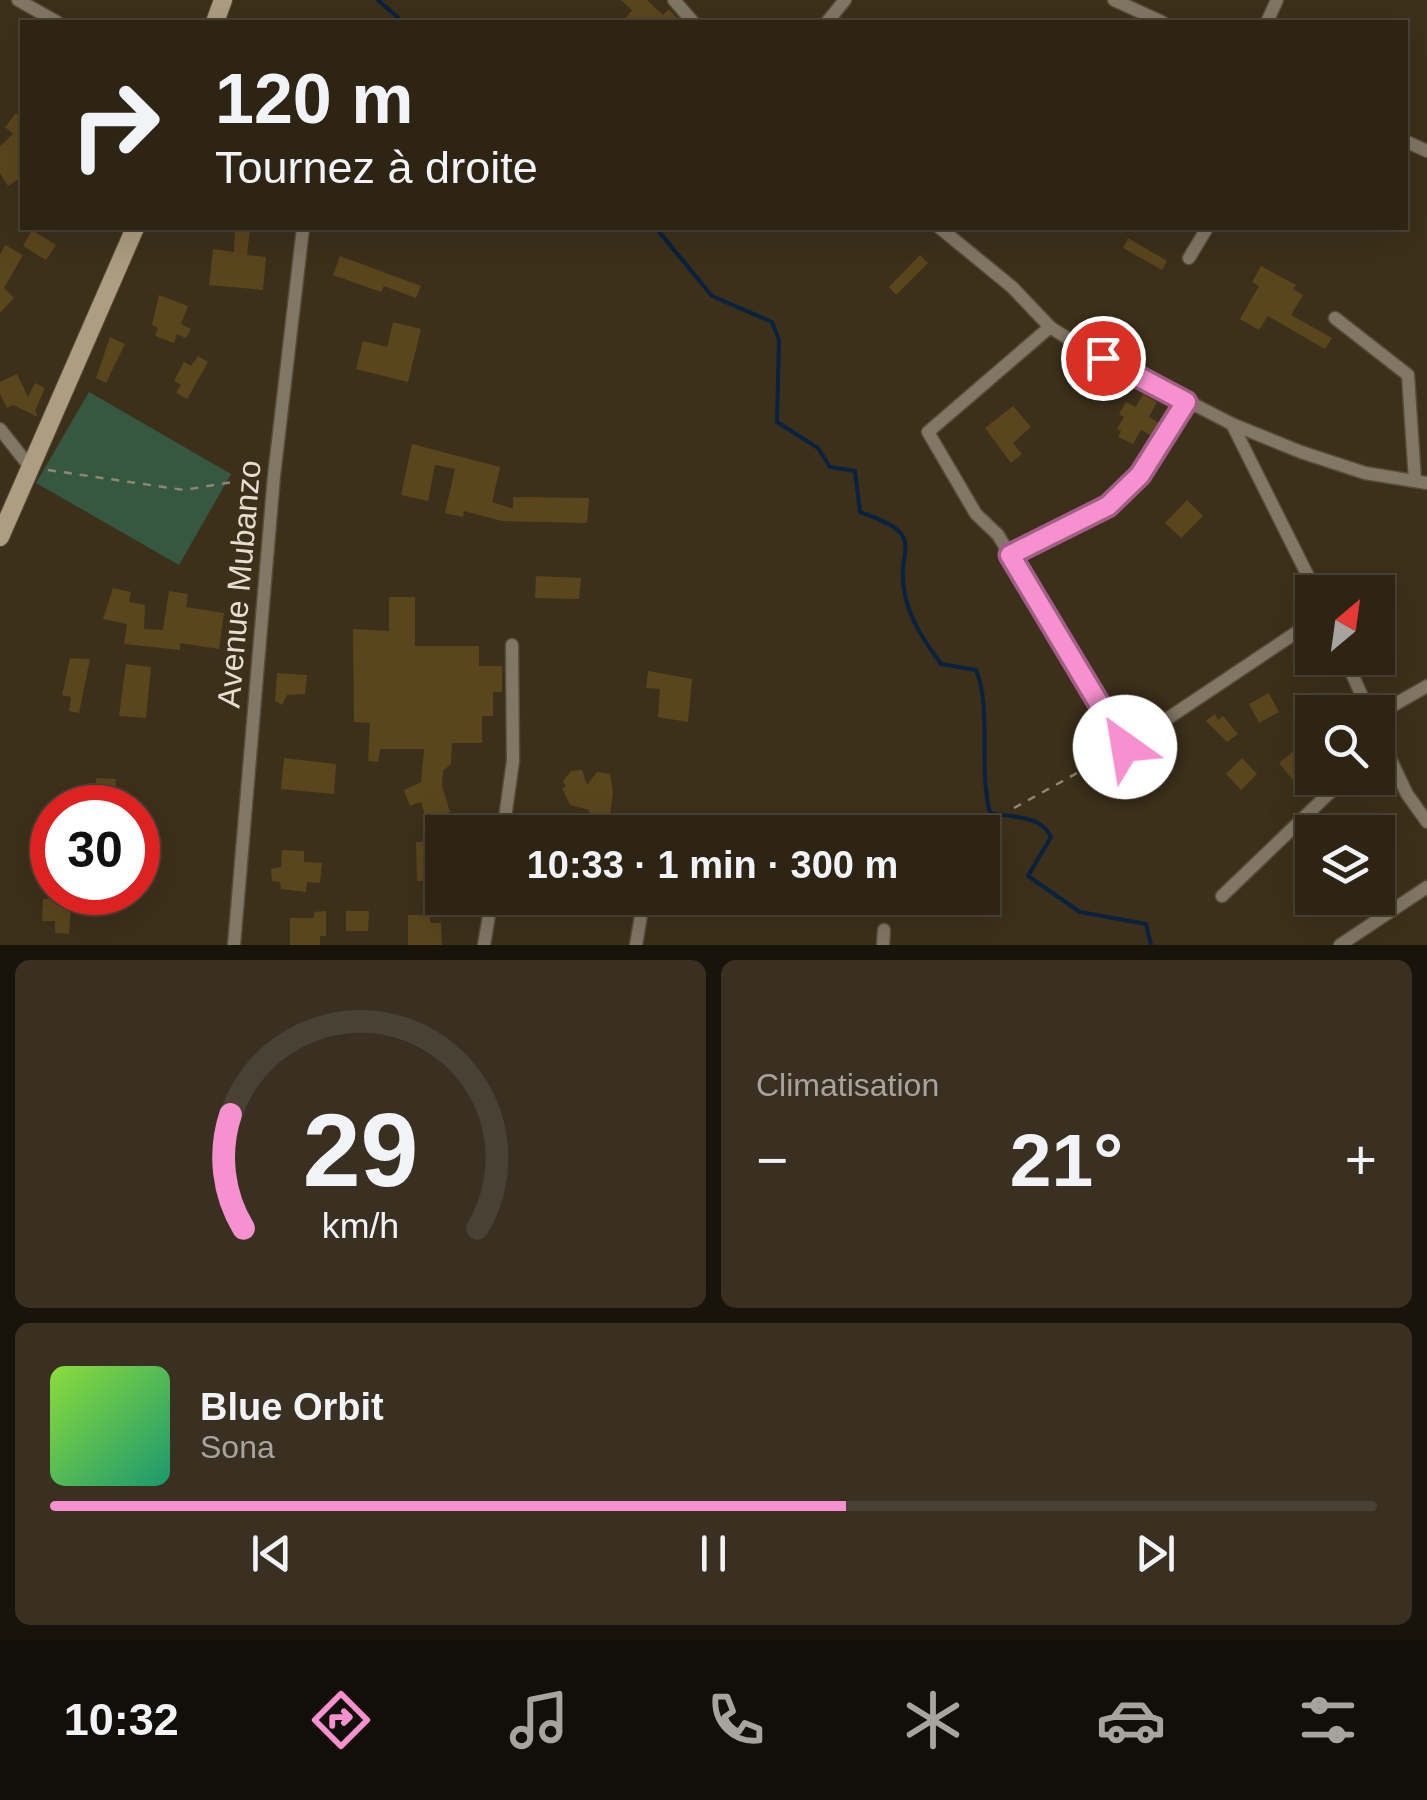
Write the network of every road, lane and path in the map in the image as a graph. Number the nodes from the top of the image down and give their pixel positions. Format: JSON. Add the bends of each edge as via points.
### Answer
{"nodes":[{"id":1,"x":18,"y":0,"type":"edge"},
{"id":2,"x":674,"y":0,"type":"edge"},
{"id":3,"x":845,"y":0,"type":"edge"},
{"id":4,"x":1114,"y":0,"type":"edge"},
{"id":5,"x":53,"y":20,"type":"edge"},
{"id":6,"x":691,"y":20,"type":"edge"},
{"id":7,"x":829,"y":20,"type":"edge"},
{"id":8,"x":1158,"y":20,"type":"edge"},
{"id":9,"x":133,"y":230,"type":"edge"},
{"id":10,"x":303,"y":230,"type":"edge"},
{"id":11,"x":942,"y":230,"type":"edge"},
{"id":12,"x":1206,"y":230,"type":"edge"},
{"id":13,"x":1189,"y":258,"type":"dead end"},
{"id":14,"x":1334,"y":318,"type":"dead end"},
{"id":15,"x":1050,"y":327,"type":"junction"},
{"id":16,"x":1186,"y":402,"type":"junction"},
{"id":17,"x":1232,"y":424,"type":"junction"},
{"id":18,"x":0,"y":429,"type":"edge"},
{"id":19,"x":30,"y":468,"type":"junction"},
{"id":20,"x":274,"y":476,"type":"junction"},
{"id":21,"x":1421,"y":482,"type":"edge"},
{"id":22,"x":0,"y":537,"type":"edge"},
{"id":23,"x":1010,"y":555,"type":"junction"},
{"id":24,"x":1308,"y":575,"type":"edge"},
{"id":25,"x":1295,"y":633,"type":"edge"},
{"id":26,"x":512,"y":645,"type":"dead end"},
{"id":27,"x":1427,"y":686,"type":"edge"},
{"id":28,"x":1395,"y":704,"type":"edge"},
{"id":29,"x":1125,"y":747,"type":"junction"},
{"id":30,"x":1395,"y":771,"type":"edge"},
{"id":31,"x":1327,"y":795,"type":"edge"},
{"id":32,"x":1014,"y":808,"type":"dead end"},
{"id":33,"x":505,"y":815,"type":"edge"},
{"id":34,"x":1427,"y":822,"type":"edge"},
{"id":35,"x":1427,"y":888,"type":"edge"},
{"id":36,"x":1222,"y":896,"type":"dead end"},
{"id":37,"x":489,"y":915,"type":"edge"},
{"id":38,"x":641,"y":915,"type":"edge"},
{"id":39,"x":884,"y":930,"type":"dead end"},
{"id":40,"x":234,"y":945,"type":"edge"},
{"id":41,"x":484,"y":945,"type":"edge"},
{"id":42,"x":636,"y":945,"type":"edge"},
{"id":43,"x":883,"y":945,"type":"edge"},
{"id":44,"x":1340,"y":945,"type":"edge"}],
"edges":[{"from":1,"to":5,"type":"street"},
{"from":2,"to":6,"type":"street"},
{"from":3,"to":7,"type":"street"},
{"from":4,"to":8,"type":"street"},
{"from":9,"to":19,"type":"main road"},
{"from":10,"to":20,"type":"street","name":"Avenue Mubanzo"},
{"from":11,"to":15,"type":"street"},
{"from":12,"to":13,"type":"street"},
{"from":14,"to":21,"type":"street","via":[[1408,375]]},
{"from":15,"to":16,"type":"street"},
{"from":15,"to":23,"type":"street","via":[[928,432],[976,514]]},
{"from":16,"to":17,"type":"street"},
{"from":16,"to":23,"type":"street","via":[[1140,475],[1108,506]]},
{"from":17,"to":21,"type":"street","via":[[1339,466]]},
{"from":17,"to":24,"type":"street"},
{"from":18,"to":19,"type":"street"},
{"from":19,"to":20,"type":"path","via":[[184,490]]},
{"from":19,"to":22,"type":"main road"},
{"from":20,"to":40,"type":"street","name":"Avenue Mubanzo"},
{"from":23,"to":29,"type":"street"},
{"from":25,"to":29,"type":"street"},
{"from":26,"to":33,"type":"street","via":[[513,761]]},
{"from":27,"to":28,"type":"street"},
{"from":29,"to":32,"type":"path"},
{"from":30,"to":34,"type":"street"},
{"from":31,"to":36,"type":"street"},
{"from":35,"to":44,"type":"street"},
{"from":37,"to":41,"type":"street"},
{"from":38,"to":42,"type":"street"},
{"from":39,"to":43,"type":"street"}]}
